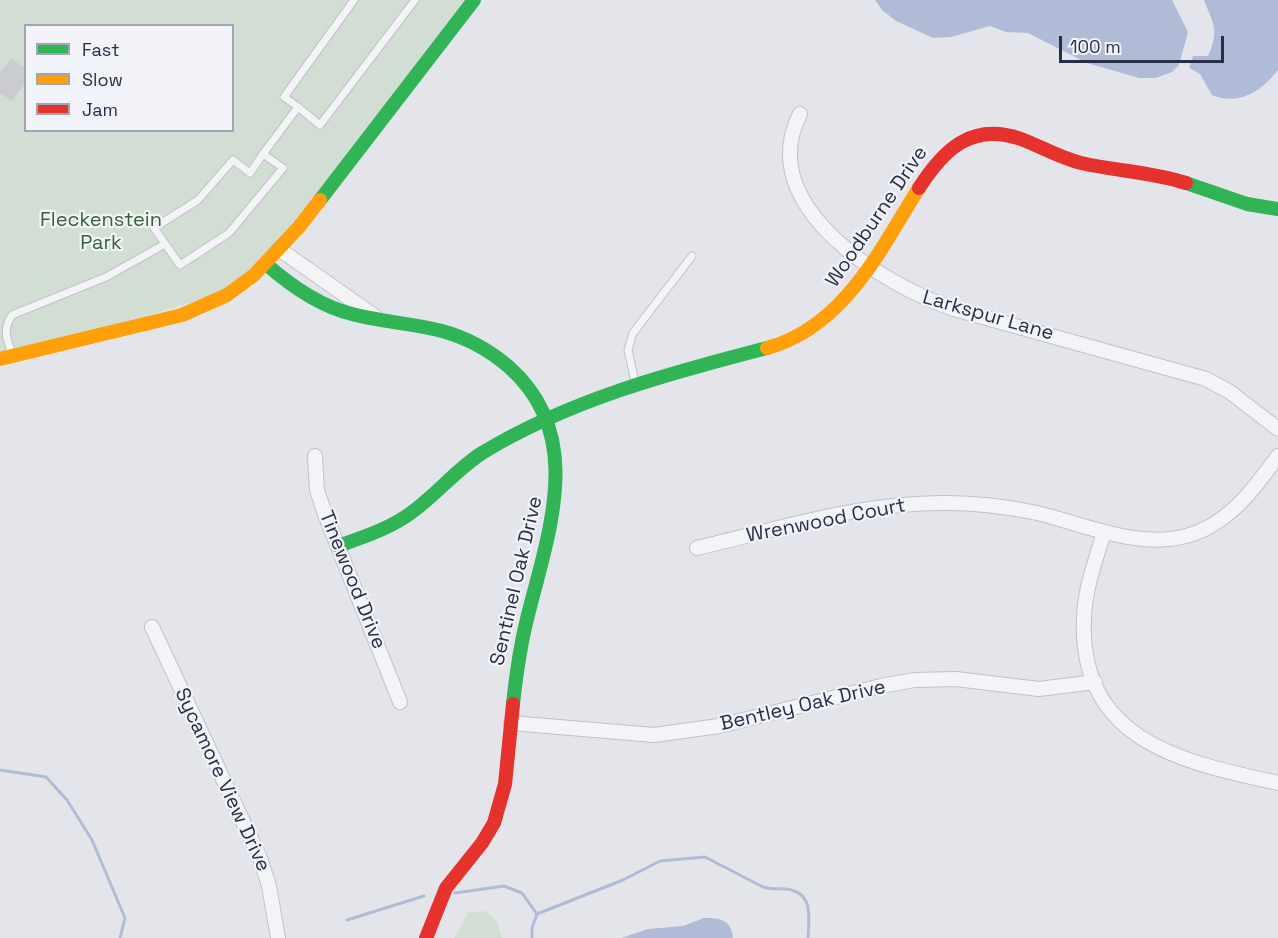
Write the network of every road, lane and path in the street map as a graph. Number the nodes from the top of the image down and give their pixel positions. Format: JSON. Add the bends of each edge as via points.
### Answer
{"nodes":[{"id":1,"x":354,"y":0,"type":"edge"},
{"id":2,"x":415,"y":0,"type":"edge"},
{"id":3,"x":474,"y":0,"type":"edge"},
{"id":4,"x":298,"y":107,"type":"junction"},
{"id":5,"x":800,"y":114,"type":"dead end"},
{"id":6,"x":263,"y":154,"type":"junction"},
{"id":7,"x":1278,"y":209,"type":"edge"},
{"id":8,"x":165,"y":244,"type":"junction"},
{"id":9,"x":279,"y":249,"type":"junction"},
{"id":10,"x":692,"y":256,"type":"dead end"},
{"id":11,"x":266,"y":264,"type":"junction"},
{"id":12,"x":869,"y":268,"type":"junction"},
{"id":13,"x":378,"y":318,"type":"junction"},
{"id":14,"x":6,"y":358,"type":"edge"},
{"id":15,"x":636,"y":384,"type":"junction"},
{"id":16,"x":547,"y":420,"type":"junction"},
{"id":17,"x":1278,"y":429,"type":"edge"},
{"id":18,"x":315,"y":456,"type":"dead end"},
{"id":19,"x":1278,"y":456,"type":"edge"},
{"id":20,"x":1104,"y":532,"type":"junction"},
{"id":21,"x":338,"y":546,"type":"junction"},
{"id":22,"x":697,"y":548,"type":"dead end"},
{"id":23,"x":152,"y":627,"type":"dead end"},
{"id":24,"x":1095,"y":681,"type":"junction"},
{"id":25,"x":400,"y":702,"type":"dead end"},
{"id":26,"x":511,"y":723,"type":"junction"},
{"id":27,"x":1278,"y":783,"type":"edge"},
{"id":28,"x":278,"y":938,"type":"edge"},
{"id":29,"x":426,"y":938,"type":"edge"}],
"edges":[{"from":1,"to":4,"type":"lane","via":[[284,97]]},
{"from":2,"to":4,"type":"lane","via":[[320,124]]},
{"from":3,"to":9,"type":"street"},
{"from":4,"to":6,"type":"lane"},
{"from":5,"to":12,"type":"street","name":"Larkspur Lane","via":[[794,126],[791,159],[803,198],[827,232]]},
{"from":6,"to":8,"type":"lane","via":[[250,172],[233,160],[198,200],[154,228]]},
{"from":6,"to":8,"type":"lane","via":[[283,168],[229,233],[180,265]]},
{"from":7,"to":12,"type":"street","name":"Woodburne Drive","via":[[1245,206],[1166,177],[1070,160],[1004,134],[977,135],[952,146],[934,164]]},
{"from":8,"to":14,"type":"lane","via":[[106,277],[12,315],[6,324]]},
{"from":9,"to":11,"type":"street"},
{"from":9,"to":13,"type":"street","name":"Sentinel Oak Drive"},
{"from":10,"to":15,"type":"lane","via":[[633,333],[628,350]]},
{"from":11,"to":13,"type":"street","name":"Sentinel Oak Drive","via":[[295,288],[330,307]]},
{"from":11,"to":14,"type":"street","via":[[227,295],[182,315]]},
{"from":12,"to":15,"type":"street","name":"Woodburne Drive","via":[[830,315],[796,338]]},
{"from":12,"to":17,"type":"street","name":"Larkspur Lane","via":[[900,287],[946,306],[1206,379],[1230,392]]},
{"from":13,"to":16,"type":"street","name":"Sentinel Oak Drive","via":[[452,333],[489,351],[527,384]]},
{"from":15,"to":16,"type":"street","name":"Woodburne Drive"},
{"from":16,"to":21,"type":"street","name":"Woodburne Drive","via":[[481,454],[405,517]]},
{"from":16,"to":26,"type":"street","name":"Sentinel Oak Drive","via":[[558,461],[556,503],[520,648]]},
{"from":18,"to":21,"type":"street","name":"Tinewood Drive","via":[[317,490]]},
{"from":19,"to":20,"type":"street","name":"Wrenwood Court","via":[[1242,502],[1215,524],[1157,540]]},
{"from":20,"to":22,"type":"street","name":"Wrenwood Court","via":[[1004,507],[947,502],[873,508]]},
{"from":20,"to":24,"type":"street","via":[[1084,615],[1085,648]]},
{"from":21,"to":25,"type":"street","name":"Tinewood Drive"},
{"from":23,"to":28,"type":"street","name":"Sycamore View Drive","via":[[260,858]]},
{"from":24,"to":26,"type":"street","name":"Bentley Oak Drive","via":[[1039,689],[956,680],[914,680],[720,726],[654,735]]},
{"from":24,"to":27,"type":"street","via":[[1114,714],[1152,746],[1190,761]]},
{"from":26,"to":29,"type":"street","name":"Sentinel Oak Drive","via":[[505,785],[493,826],[448,882]]}]}
